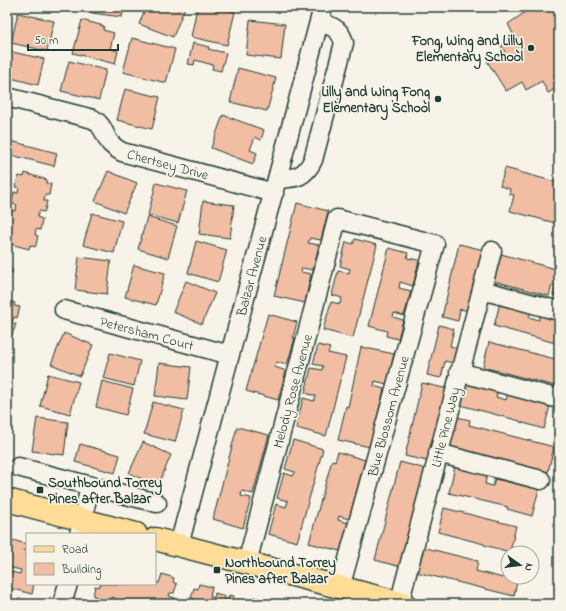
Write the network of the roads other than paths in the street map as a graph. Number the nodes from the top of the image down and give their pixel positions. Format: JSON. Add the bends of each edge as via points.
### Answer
{"nodes":[{"id":1,"x":319,"y":11,"type":"edge"},
{"id":2,"x":7,"y":97,"type":"edge"},
{"id":3,"x":276,"y":186,"type":"junction"},
{"id":4,"x":435,"y":244,"type":"joint"},
{"id":5,"x":492,"y":252,"type":"dead end"},
{"id":6,"x":482,"y":290,"type":"junction"},
{"id":7,"x":64,"y":310,"type":"dead end"},
{"id":8,"x":559,"y":311,"type":"edge"},
{"id":9,"x":230,"y":355,"type":"junction"},
{"id":10,"x":459,"y":372,"type":"junction"},
{"id":11,"x":559,"y":399,"type":"edge"},
{"id":12,"x":438,"y":454,"type":"junction"},
{"id":13,"x":18,"y":467,"type":"dead end"},
{"id":14,"x":541,"y":480,"type":"dead end"},
{"id":15,"x":90,"y":486,"type":"junction"},
{"id":16,"x":7,"y":500,"type":"edge"},
{"id":17,"x":157,"y":503,"type":"dead end"},
{"id":18,"x":80,"y":527,"type":"edge"},
{"id":19,"x":128,"y":533,"type":"edge"},
{"id":20,"x":156,"y":539,"type":"edge"},
{"id":21,"x":180,"y":545,"type":"junction"},
{"id":22,"x":247,"y":563,"type":"junction"},
{"id":23,"x":68,"y":585,"type":"edge"},
{"id":24,"x":340,"y":588,"type":"junction"},
{"id":25,"x":62,"y":604,"type":"edge"},
{"id":26,"x":401,"y":604,"type":"edge"}],
"edges":[{"from":1,"to":3,"type":"street","name":"Balzar Avenue"},
{"from":1,"to":3,"type":"street","via":[[342,35],[344,44],[313,160],[308,169]]},
{"from":2,"to":3,"type":"street","name":"Chertsey Drive","via":[[93,119],[102,127],[111,144],[122,152]]},
{"from":3,"to":9,"type":"street","name":"Balzar Avenue"},
{"from":4,"to":22,"type":"street","name":"Melody Rose Avenue","via":[[337,219]]},
{"from":4,"to":24,"type":"street","name":"Blue Blossom Avenue"},
{"from":5,"to":6,"type":"street","name":"Little Pine Way"},
{"from":6,"to":8,"type":"street"},
{"from":6,"to":10,"type":"street","name":"Little Pine Way"},
{"from":7,"to":9,"type":"street","name":"Petersham Court"},
{"from":9,"to":21,"type":"street","name":"Balzar Avenue"},
{"from":10,"to":11,"type":"street"},
{"from":10,"to":12,"type":"street","name":"Little Pine Way"},
{"from":12,"to":14,"type":"street"},
{"from":12,"to":26,"type":"street","name":"Little Pine Way"},
{"from":13,"to":15,"type":"street"},
{"from":15,"to":17,"type":"street"},
{"from":15,"to":18,"type":"street"},
{"from":16,"to":18,"type":"main road"},
{"from":18,"to":19,"type":"main road"},
{"from":20,"to":21,"type":"main road"},
{"from":21,"to":22,"type":"main road"},
{"from":22,"to":24,"type":"main road"},
{"from":23,"to":25,"type":"street"},
{"from":24,"to":26,"type":"main road"}]}
